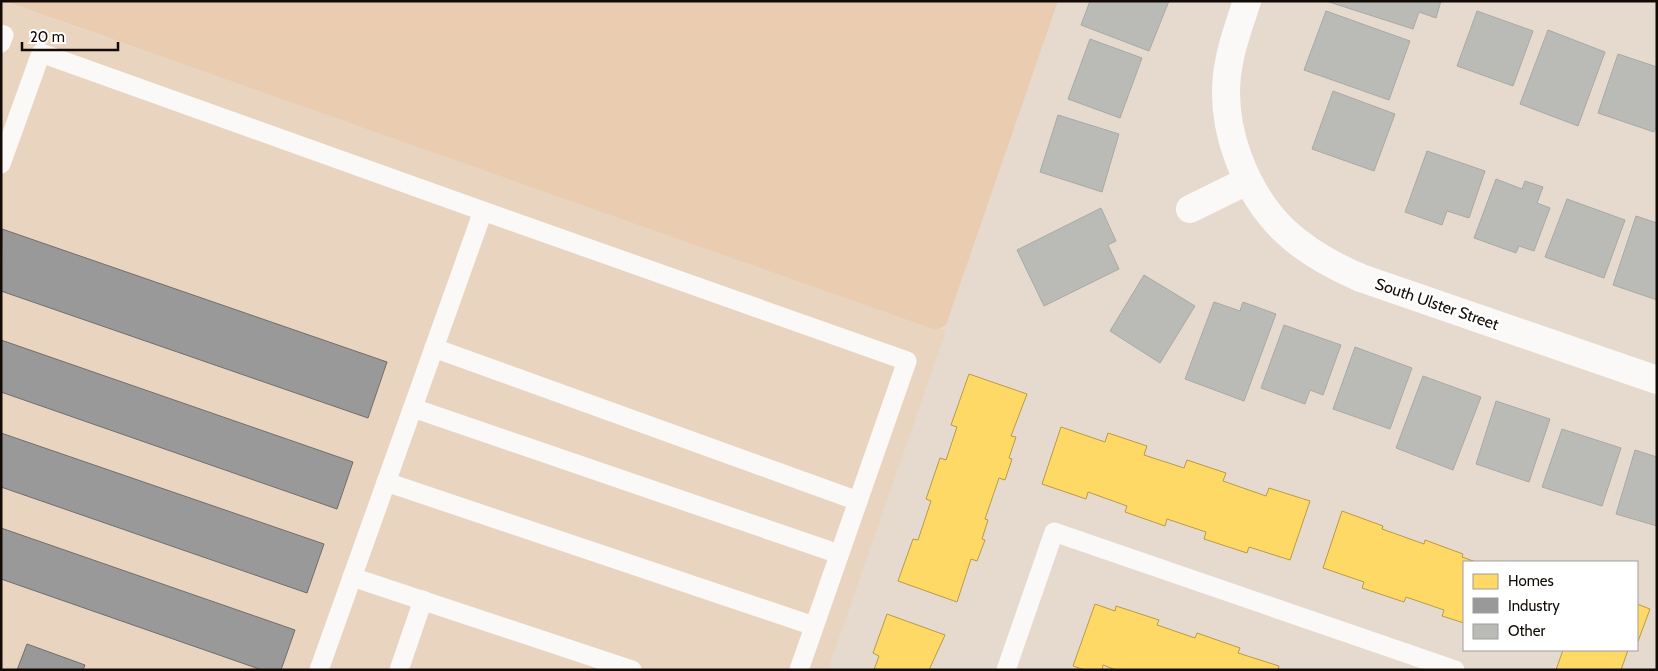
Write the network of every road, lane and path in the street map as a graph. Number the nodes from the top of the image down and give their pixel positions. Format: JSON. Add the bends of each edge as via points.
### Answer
{"nodes":[{"id":1,"x":1247,"y":1,"type":"edge"},
{"id":2,"x":1,"y":34,"type":"edge"},
{"id":3,"x":1,"y":43,"type":"edge"},
{"id":4,"x":1,"y":164,"type":"edge"},
{"id":5,"x":1247,"y":182,"type":"junction"},
{"id":6,"x":1190,"y":209,"type":"dead end"},
{"id":7,"x":483,"y":211,"type":"junction"},
{"id":8,"x":434,"y":348,"type":"junction"},
{"id":9,"x":1657,"y":380,"type":"edge"},
{"id":10,"x":413,"y":408,"type":"junction"},
{"id":11,"x":386,"y":482,"type":"junction"},
{"id":12,"x":858,"y":501,"type":"junction"},
{"id":13,"x":839,"y":554,"type":"junction"},
{"id":14,"x":352,"y":577,"type":"junction"},
{"id":15,"x":423,"y":600,"type":"junction"},
{"id":16,"x":814,"y":626,"type":"junction"},
{"id":17,"x":319,"y":670,"type":"edge"},
{"id":18,"x":399,"y":670,"type":"edge"},
{"id":19,"x":632,"y":670,"type":"edge"},
{"id":20,"x":798,"y":670,"type":"edge"},
{"id":21,"x":1006,"y":670,"type":"edge"},
{"id":22,"x":1454,"y":670,"type":"edge"}],
"edges":[{"from":1,"to":5,"type":"street","name":"South Ulster Street","via":[[1227,73],[1226,99],[1228,126]]},
{"from":2,"to":3,"type":"lane","via":[[4,35]]},
{"from":4,"to":7,"type":"lane","via":[[41,53]]},
{"from":5,"to":6,"type":"street"},
{"from":5,"to":9,"type":"street","name":"South Ulster Street","via":[[1282,229],[1318,258],[1338,268]]},
{"from":7,"to":8,"type":"lane"},
{"from":7,"to":12,"type":"lane","via":[[907,361]]},
{"from":8,"to":10,"type":"lane"},
{"from":8,"to":12,"type":"lane"},
{"from":10,"to":11,"type":"lane"},
{"from":10,"to":13,"type":"lane"},
{"from":11,"to":14,"type":"lane"},
{"from":11,"to":16,"type":"lane"},
{"from":12,"to":13,"type":"lane"},
{"from":13,"to":16,"type":"lane"},
{"from":14,"to":15,"type":"lane"},
{"from":14,"to":17,"type":"lane"},
{"from":15,"to":18,"type":"lane"},
{"from":15,"to":19,"type":"lane"},
{"from":16,"to":20,"type":"lane"},
{"from":21,"to":22,"type":"lane","via":[[1054,532]]}]}
